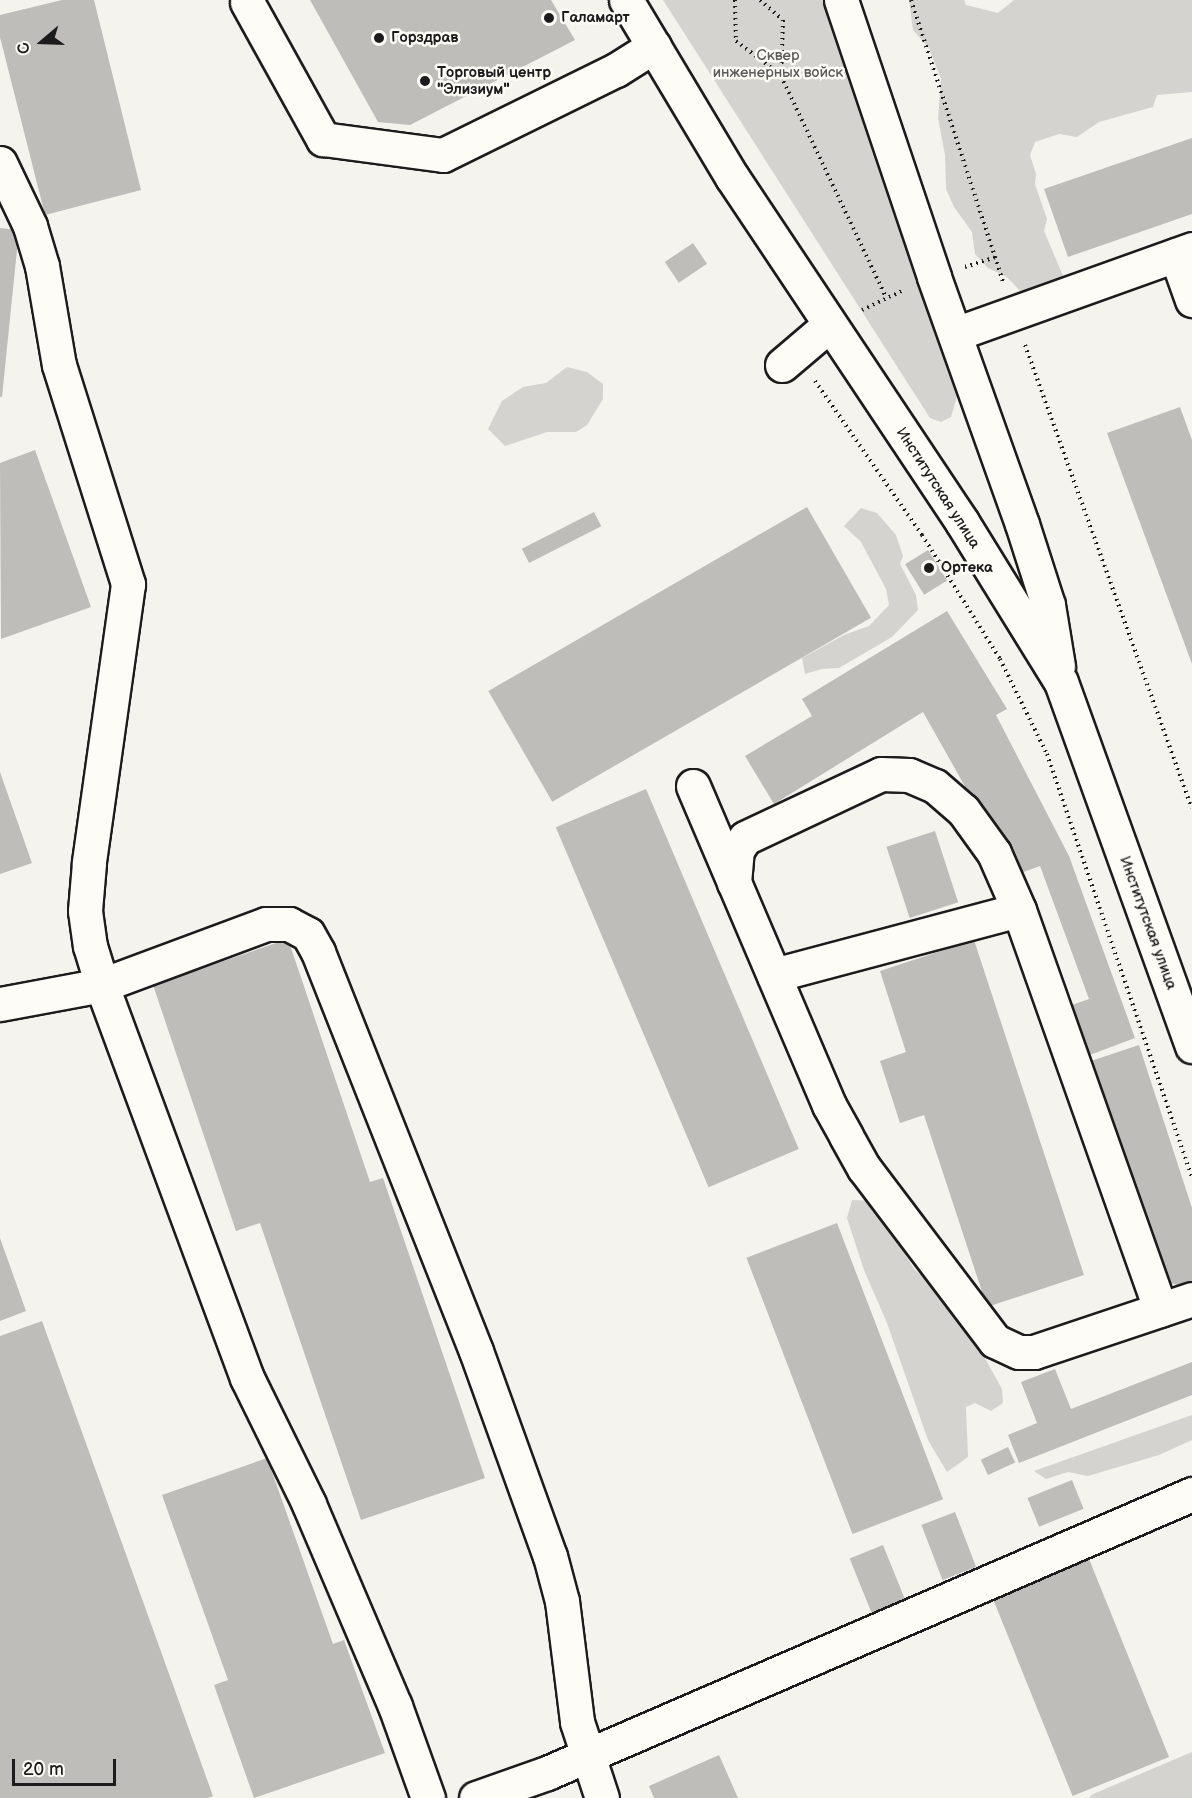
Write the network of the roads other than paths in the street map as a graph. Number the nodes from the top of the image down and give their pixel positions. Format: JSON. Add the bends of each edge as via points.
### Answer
{"nodes":[{"id":1,"x":626,"y":0,"type":"edge"},
{"id":2,"x":841,"y":0,"type":"edge"},
{"id":3,"x":247,"y":2,"type":"dead end"},
{"id":4,"x":654,"y":46,"type":"junction"},
{"id":5,"x":0,"y":163,"type":"edge"},
{"id":6,"x":1184,"y":252,"type":"edge"},
{"id":7,"x":1192,"y":300,"type":"edge"},
{"id":8,"x":829,"y":324,"type":"junction"},
{"id":9,"x":955,"y":334,"type":"junction"},
{"id":10,"x":789,"y":359,"type":"road end"},
{"id":11,"x":1061,"y":682,"type":"junction"},
{"id":12,"x":693,"y":786,"type":"dead end"},
{"id":13,"x":734,"y":883,"type":"junction"},
{"id":14,"x":1019,"y":910,"type":"junction"},
{"id":15,"x":774,"y":975,"type":"junction"},
{"id":16,"x":102,"y":985,"type":"junction"},
{"id":17,"x":0,"y":1004,"type":"edge"},
{"id":18,"x":1192,"y":1046,"type":"edge"},
{"id":19,"x":1192,"y":1299,"type":"edge"},
{"id":20,"x":1161,"y":1310,"type":"junction"},
{"id":21,"x":1192,"y":1494,"type":"edge"},
{"id":22,"x":586,"y":1756,"type":"junction"},
{"id":23,"x":428,"y":1798,"type":"edge"},
{"id":24,"x":476,"y":1798,"type":"edge"},
{"id":25,"x":602,"y":1798,"type":"edge"}],
"edges":[{"from":1,"to":4,"type":"street","name":"Институтская улица"},
{"from":2,"to":9,"type":"street"},
{"from":3,"to":4,"type":"street","via":[[323,139],[443,156],[615,70]]},
{"from":4,"to":8,"type":"street","name":"Институтская улица","via":[[732,177]]},
{"from":5,"to":16,"type":"street","via":[[30,226],[42,266],[59,365],[128,584],[86,901],[90,946]]},
{"from":6,"to":7,"type":"street"},
{"from":6,"to":9,"type":"street"},
{"from":8,"to":10,"type":"street"},
{"from":8,"to":11,"type":"street","name":"Институтская улица","via":[[962,522]]},
{"from":9,"to":11,"type":"street","via":[[1048,605]]},
{"from":11,"to":18,"type":"street","name":"Институтская улица"},
{"from":12,"to":13,"type":"street"},
{"from":13,"to":14,"type":"street","via":[[737,850],[745,838],[881,774],[909,775],[935,786],[963,810],[994,852]]},
{"from":13,"to":15,"type":"street"},
{"from":14,"to":15,"type":"street"},
{"from":14,"to":20,"type":"street"},
{"from":15,"to":20,"type":"street","via":[[829,1105],[864,1168],[995,1341],[1019,1352],[1035,1352]]},
{"from":16,"to":17,"type":"street"},
{"from":16,"to":22,"type":"street","via":[[266,924],[289,924],[308,934],[476,1352],[547,1546],[562,1601],[577,1722]]},
{"from":16,"to":23,"type":"street","via":[[247,1378],[309,1503],[395,1706]]},
{"from":19,"to":20,"type":"street"},
{"from":21,"to":22,"type":"street"},
{"from":22,"to":24,"type":"street"},
{"from":22,"to":25,"type":"street"}]}
